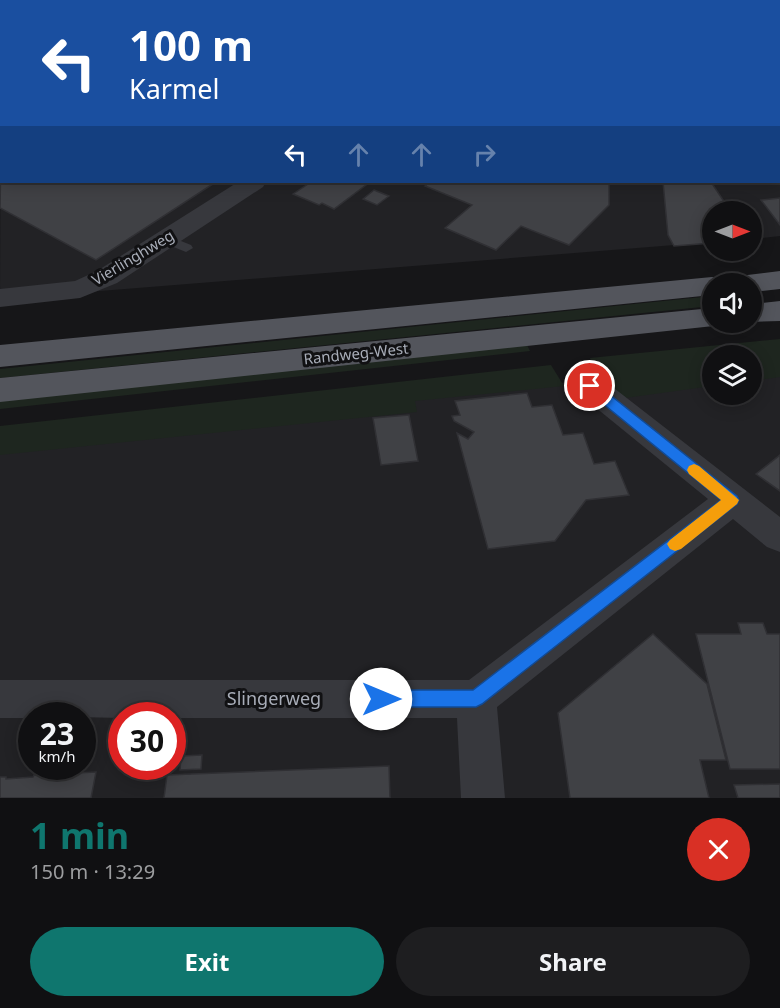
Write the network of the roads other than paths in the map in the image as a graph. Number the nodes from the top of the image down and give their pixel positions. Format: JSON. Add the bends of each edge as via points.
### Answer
{"nodes":[{"id":1,"x":253,"y":183,"type":"edge"},
{"id":2,"x":780,"y":280,"type":"edge"},
{"id":3,"x":762,"y":282,"type":"edge"},
{"id":4,"x":702,"y":287,"type":"edge"},
{"id":5,"x":0,"y":298,"type":"edge"},
{"id":6,"x":780,"y":311,"type":"edge"},
{"id":7,"x":762,"y":313,"type":"edge"},
{"id":8,"x":702,"y":319,"type":"edge"},
{"id":9,"x":0,"y":356,"type":"edge"},
{"id":10,"x":590,"y":386,"type":"dead end"},
{"id":11,"x":0,"y":390,"type":"edge"},
{"id":12,"x":732,"y":500,"type":"junction"},
{"id":13,"x":780,"y":537,"type":"edge"},
{"id":14,"x":0,"y":699,"type":"edge"},
{"id":15,"x":476,"y":699,"type":"junction"},
{"id":16,"x":483,"y":798,"type":"edge"}],
"edges":[{"from":1,"to":5,"type":"street","name":"Vierlinghweg","via":[[176,243],[107,277],[80,289]]},
{"from":2,"to":3,"type":"main road"},
{"from":4,"to":9,"type":"main road"},
{"from":6,"to":7,"type":"main road"},
{"from":8,"to":11,"type":"main road","name":"Randweg-West"},
{"from":10,"to":12,"type":"street"},
{"from":12,"to":13,"type":"street"},
{"from":12,"to":15,"type":"street"},
{"from":14,"to":15,"type":"street","name":"Slingerweg"},
{"from":15,"to":16,"type":"street"}]}
